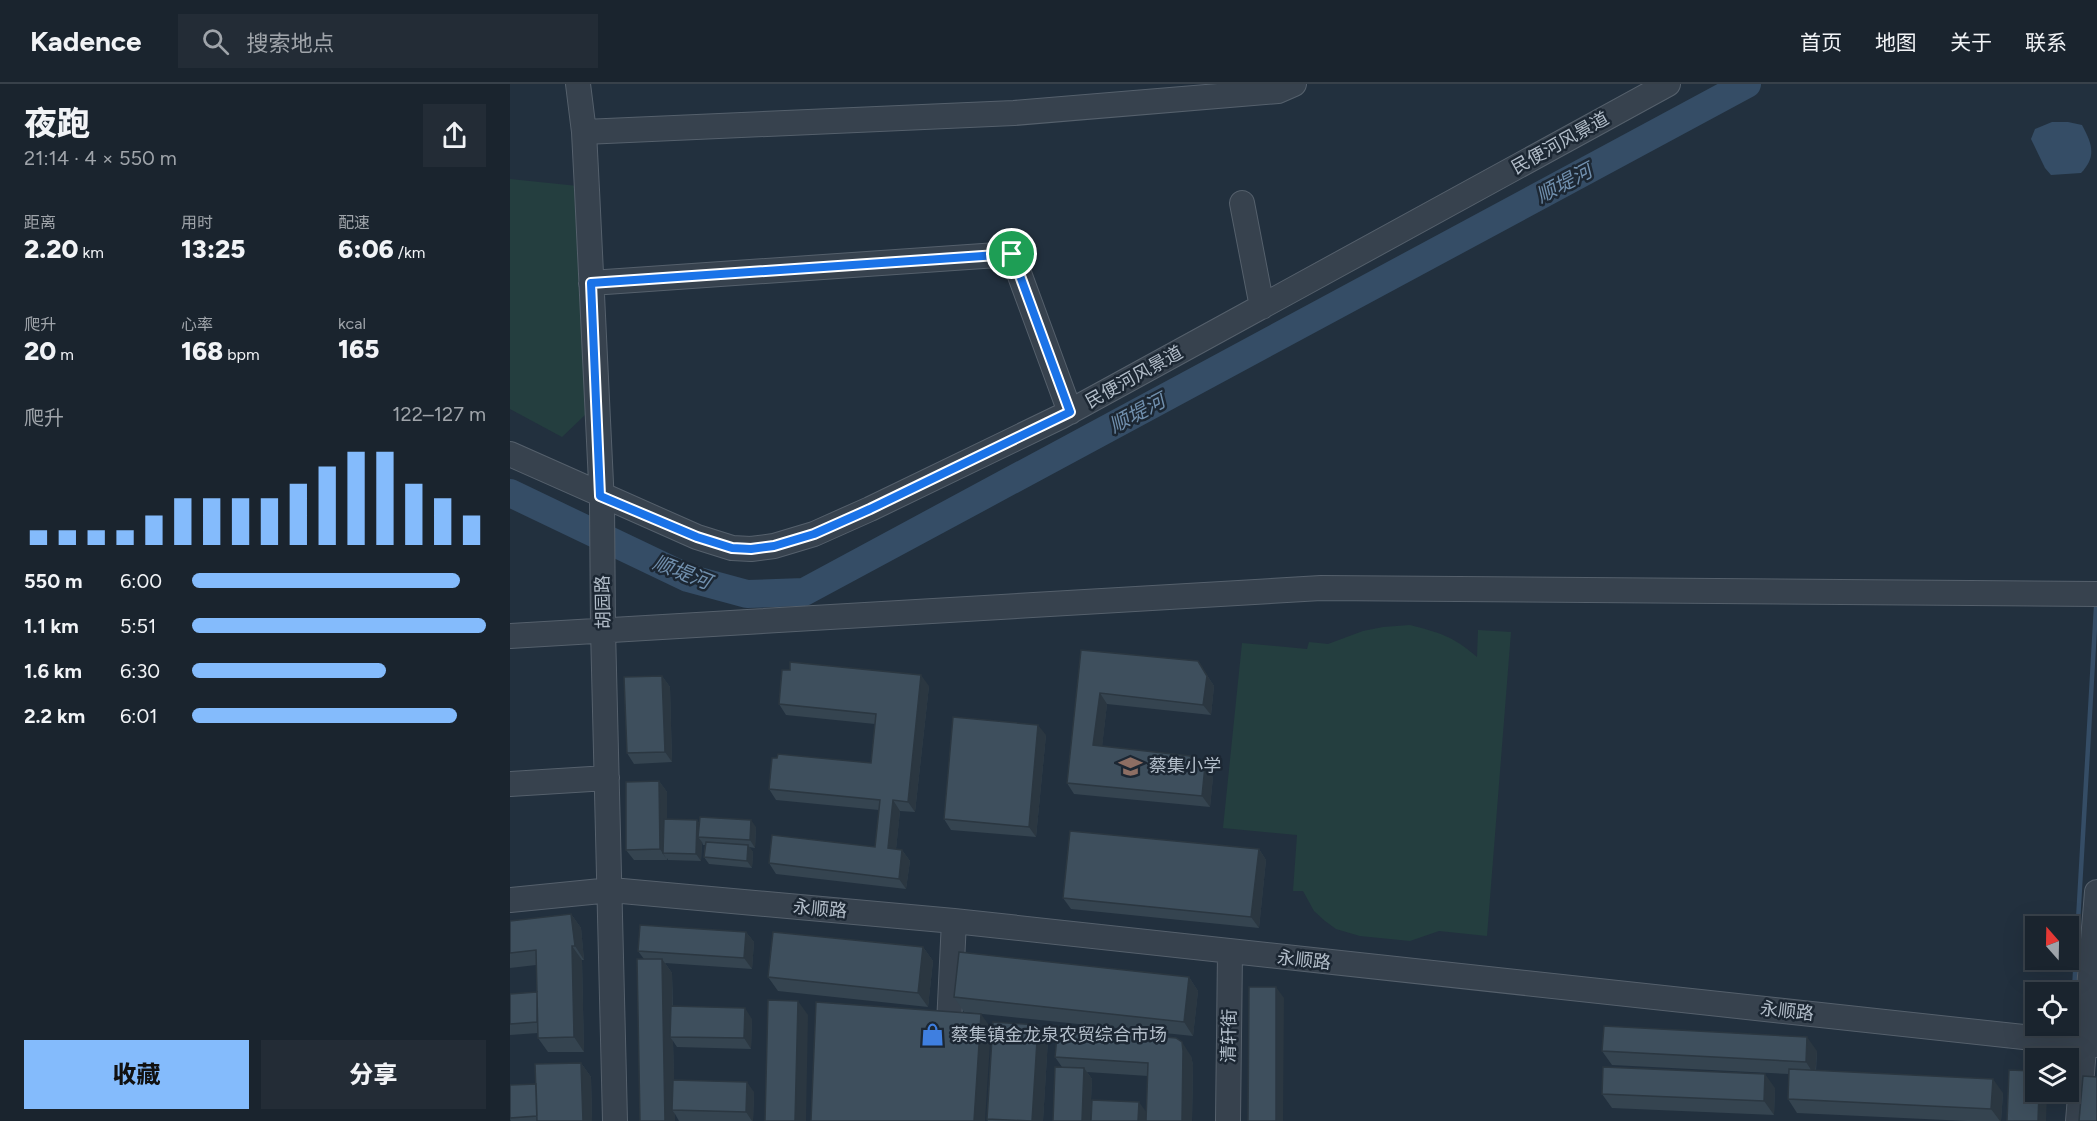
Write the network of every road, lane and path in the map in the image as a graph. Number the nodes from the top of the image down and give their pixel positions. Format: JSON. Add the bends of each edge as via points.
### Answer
{"nodes":[{"id":1,"x":578,"y":84,"type":"edge"},
{"id":2,"x":1294,"y":84,"type":"edge"},
{"id":3,"x":1668,"y":84,"type":"edge"},
{"id":4,"x":584,"y":132,"type":"junction"},
{"id":5,"x":1242,"y":203,"type":"dead end"},
{"id":6,"x":591,"y":283,"type":"junction"},
{"id":7,"x":1262,"y":307,"type":"junction"},
{"id":8,"x":1070,"y":412,"type":"junction"},
{"id":9,"x":510,"y":454,"type":"edge"},
{"id":10,"x":601,"y":500,"type":"junction"},
{"id":11,"x":2097,"y":594,"type":"edge"},
{"id":12,"x":603,"y":629,"type":"junction"},
{"id":13,"x":510,"y":636,"type":"edge"},
{"id":14,"x":607,"y":778,"type":"junction"},
{"id":15,"x":510,"y":784,"type":"edge"},
{"id":16,"x":610,"y":890,"type":"junction"},
{"id":17,"x":2097,"y":892,"type":"edge"},
{"id":18,"x":510,"y":900,"type":"edge"},
{"id":19,"x":954,"y":921,"type":"junction"},
{"id":20,"x":1230,"y":952,"type":"junction"},
{"id":21,"x":2091,"y":1044,"type":"edge"},
{"id":22,"x":947,"y":1069,"type":"edge"},
{"id":23,"x":615,"y":1121,"type":"edge"},
{"id":24,"x":1228,"y":1121,"type":"edge"},
{"id":25,"x":2078,"y":1121,"type":"edge"}],
"edges":[{"from":1,"to":4,"type":"street","name":"胡园路"},
{"from":2,"to":4,"type":"street","via":[[1278,91],[1014,112]]},
{"from":3,"to":7,"type":"street","name":"民便河风景道"},
{"from":4,"to":6,"type":"street","name":"胡园路"},
{"from":5,"to":7,"type":"street"},
{"from":6,"to":8,"type":"street","via":[[1012,254]]},
{"from":6,"to":10,"type":"street","name":"胡园路"},
{"from":7,"to":8,"type":"street","name":"民便河风景道"},
{"from":8,"to":10,"type":"street","name":"民便河风景道","via":[[870,509],[814,534],[774,546],[732,548]]},
{"from":9,"to":10,"type":"street","name":"民便河风景道"},
{"from":10,"to":12,"type":"street","name":"胡园路"},
{"from":11,"to":12,"type":"street","via":[[1321,588]]},
{"from":12,"to":13,"type":"street"},
{"from":12,"to":14,"type":"street","name":"胡园路"},
{"from":14,"to":15,"type":"street"},
{"from":14,"to":16,"type":"street","name":"胡园路"},
{"from":16,"to":18,"type":"street","name":"永顺路"},
{"from":16,"to":19,"type":"street","name":"永顺路"},
{"from":16,"to":23,"type":"street","name":"胡园路"},
{"from":17,"to":21,"type":"street"},
{"from":19,"to":20,"type":"street","name":"永顺路"},
{"from":19,"to":22,"type":"street"},
{"from":20,"to":21,"type":"street","name":"永顺路"},
{"from":20,"to":24,"type":"street","name":"清轩街"},
{"from":21,"to":25,"type":"street"}]}
